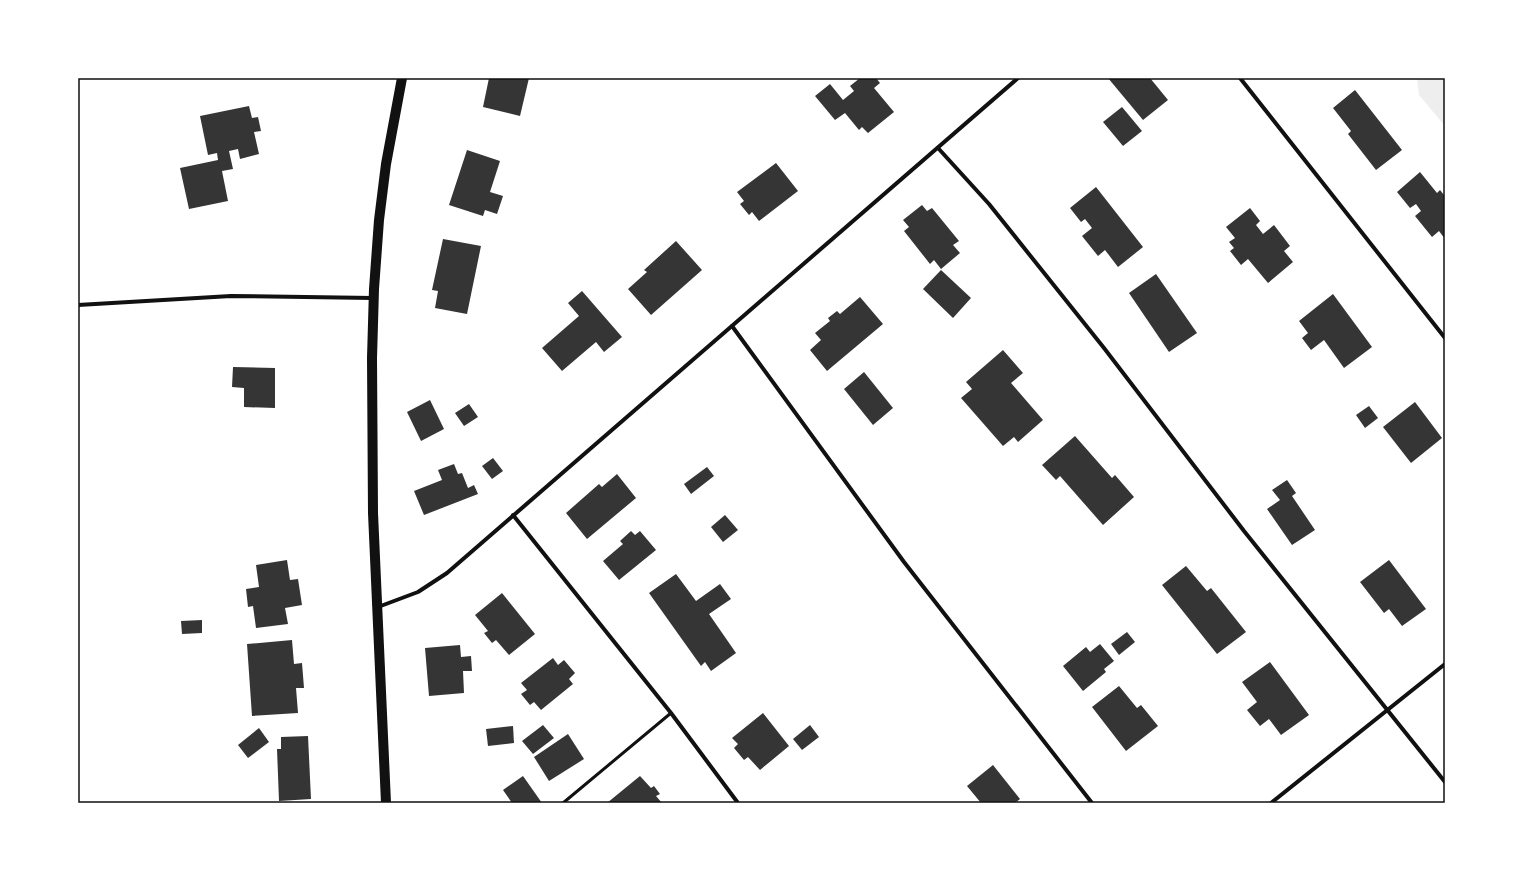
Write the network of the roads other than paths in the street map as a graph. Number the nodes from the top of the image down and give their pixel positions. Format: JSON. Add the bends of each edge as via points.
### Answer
{"nodes":[{"id":1,"x":402,"y":78,"type":"edge"},
{"id":2,"x":1018,"y":78,"type":"edge"},
{"id":3,"x":1240,"y":78,"type":"edge"},
{"id":4,"x":938,"y":148,"type":"junction"},
{"id":5,"x":374,"y":298,"type":"junction"},
{"id":6,"x":78,"y":305,"type":"edge"},
{"id":7,"x":732,"y":326,"type":"junction"},
{"id":8,"x":1445,"y":338,"type":"edge"},
{"id":9,"x":513,"y":515,"type":"junction"},
{"id":10,"x":378,"y":608,"type":"junction"},
{"id":11,"x":1445,"y":664,"type":"edge"},
{"id":12,"x":1387,"y":711,"type":"junction"},
{"id":13,"x":671,"y":713,"type":"junction"},
{"id":14,"x":1445,"y":782,"type":"edge"},
{"id":15,"x":386,"y":803,"type":"edge"},
{"id":16,"x":563,"y":803,"type":"edge"},
{"id":17,"x":738,"y":803,"type":"edge"},
{"id":18,"x":1092,"y":803,"type":"edge"},
{"id":19,"x":1271,"y":803,"type":"edge"}],
"edges":[{"from":1,"to":5,"type":"main road","via":[[387,156],[379,220]]},
{"from":2,"to":4,"type":"street"},
{"from":3,"to":8,"type":"street"},
{"from":4,"to":7,"type":"street"},
{"from":4,"to":12,"type":"street","via":[[1028,252]]},
{"from":5,"to":6,"type":"street","via":[[231,296]]},
{"from":5,"to":10,"type":"main road","via":[[373,513]]},
{"from":7,"to":9,"type":"street"},
{"from":7,"to":18,"type":"street","via":[[904,562]]},
{"from":9,"to":10,"type":"street","via":[[447,573],[418,592]]},
{"from":9,"to":13,"type":"street"},
{"from":10,"to":15,"type":"main road"},
{"from":11,"to":12,"type":"street"},
{"from":12,"to":14,"type":"street"},
{"from":12,"to":19,"type":"street"},
{"from":13,"to":16,"type":"lane"},
{"from":13,"to":17,"type":"street"}]}
